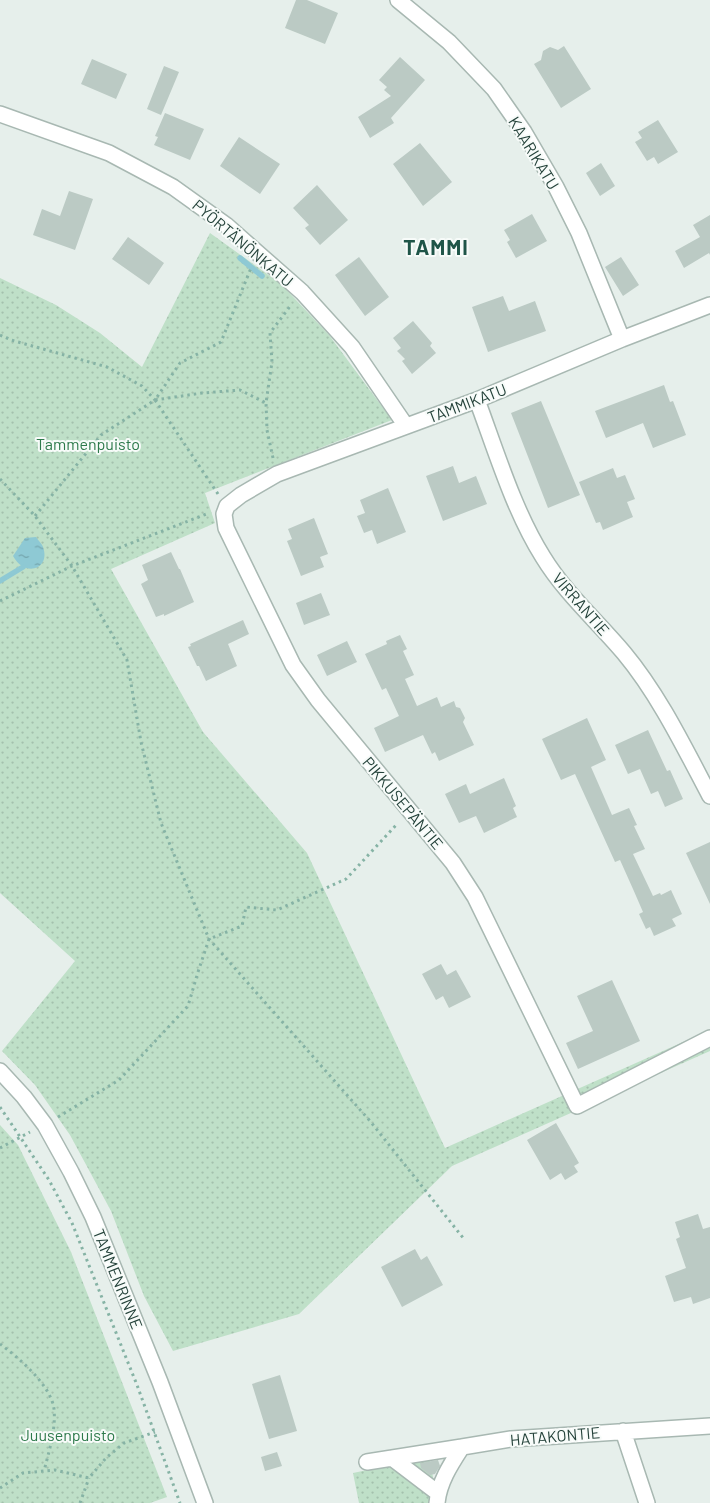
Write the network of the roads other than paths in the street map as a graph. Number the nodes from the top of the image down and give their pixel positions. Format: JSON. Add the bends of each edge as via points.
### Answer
{"nodes":[{"id":1,"x":398,"y":0,"type":"edge"},
{"id":2,"x":0,"y":114,"type":"edge"},
{"id":3,"x":710,"y":305,"type":"edge"},
{"id":4,"x":622,"y":339,"type":"junction"},
{"id":5,"x":477,"y":400,"type":"junction"},
{"id":6,"x":406,"y":426,"type":"junction"},
{"id":7,"x":227,"y":506,"type":"joint"},
{"id":8,"x":710,"y":796,"type":"edge"},
{"id":9,"x":710,"y":1038,"type":"edge"},
{"id":10,"x":0,"y":1071,"type":"edge"},
{"id":11,"x":710,"y":1426,"type":"edge"},
{"id":12,"x":623,"y":1430,"type":"junction"},
{"id":13,"x":462,"y":1447,"type":"junction"},
{"id":14,"x":392,"y":1458,"type":"junction"},
{"id":15,"x":367,"y":1462,"type":"dead end"},
{"id":16,"x":437,"y":1498,"type":"edge"},
{"id":17,"x":206,"y":1503,"type":"edge"},
{"id":18,"x":648,"y":1503,"type":"edge"}],
"edges":[{"from":1,"to":4,"type":"street","name":"KAARIKATU","via":[[449,42],[494,89],[524,132],[579,233]]},
{"from":2,"to":6,"type":"street","name":"PYÖRTÄNÖNKATU","via":[[109,153],[199,205],[302,292],[352,347]]},
{"from":3,"to":4,"type":"street","name":"TAMMIKATU"},
{"from":4,"to":5,"type":"street","name":"TAMMIKATU"},
{"from":5,"to":6,"type":"street","name":"TAMMIKATU"},
{"from":5,"to":8,"type":"street","name":"VIRRANTIE","via":[[532,540],[566,590],[641,675]]},
{"from":6,"to":7,"type":"street","name":"TAMMIKATU","via":[[277,474]]},
{"from":7,"to":9,"type":"street","name":"PIKKUSEPÄNTIE","via":[[224,514],[226,528],[293,666],[453,863],[474,897],[577,1106]]},
{"from":10,"to":17,"type":"street","name":"TAMMENRINNE","via":[[45,1126],[93,1217]]},
{"from":11,"to":12,"type":"street","name":"HATAKONTIE"},
{"from":12,"to":13,"type":"street","name":"HATAKONTIE"},
{"from":12,"to":18,"type":"street"},
{"from":13,"to":14,"type":"street","name":"HATAKONTIE"},
{"from":13,"to":16,"type":"street"},
{"from":14,"to":15,"type":"street","name":"HATAKONTIE"},
{"from":14,"to":16,"type":"street"}]}
